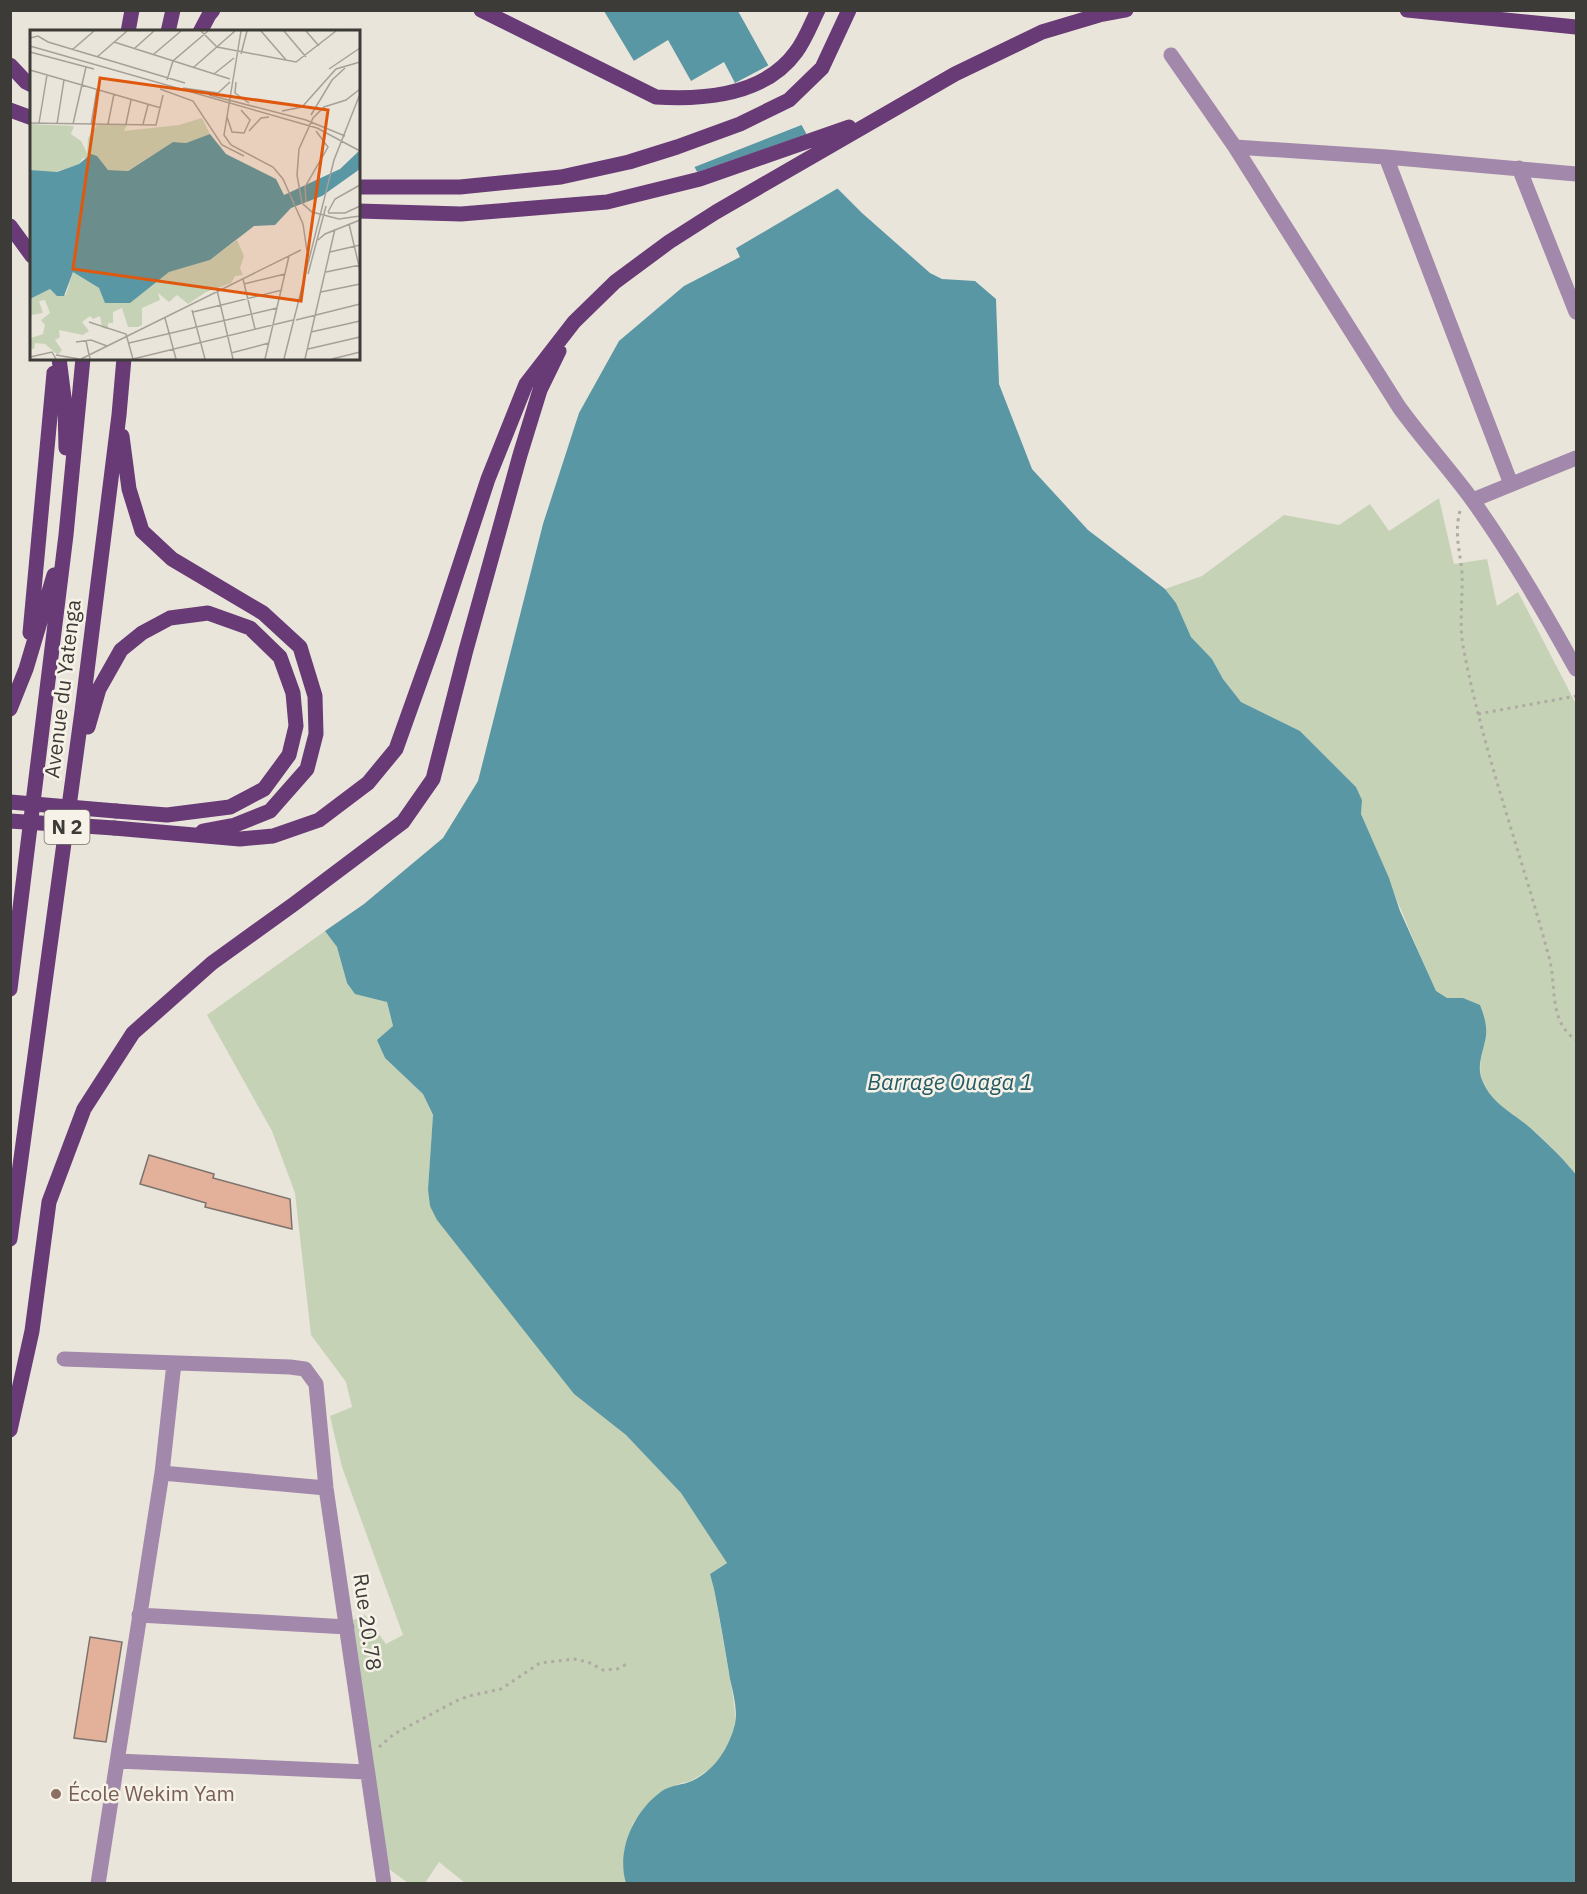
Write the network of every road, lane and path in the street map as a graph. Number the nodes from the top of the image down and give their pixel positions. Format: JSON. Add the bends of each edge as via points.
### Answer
{"nodes":[{"id":1,"x":132,"y":10,"type":"edge"},
{"id":2,"x":173,"y":10,"type":"edge"},
{"id":3,"x":213,"y":10,"type":"edge"},
{"id":4,"x":481,"y":10,"type":"edge"},
{"id":5,"x":818,"y":10,"type":"edge"},
{"id":6,"x":849,"y":10,"type":"edge"},
{"id":7,"x":1126,"y":10,"type":"edge"},
{"id":8,"x":1407,"y":10,"type":"edge"},
{"id":9,"x":1576,"y":27,"type":"edge"},
{"id":10,"x":128,"y":30,"type":"edge"},
{"id":11,"x":168,"y":30,"type":"edge"},
{"id":12,"x":201,"y":30,"type":"edge"},
{"id":13,"x":1172,"y":55,"type":"dead end"},
{"id":14,"x":10,"y":65,"type":"edge"},
{"id":15,"x":30,"y":85,"type":"edge"},
{"id":16,"x":10,"y":110,"type":"edge"},
{"id":17,"x":30,"y":117,"type":"edge"},
{"id":18,"x":814,"y":147,"type":"junction"},
{"id":19,"x":1235,"y":147,"type":"junction"},
{"id":20,"x":1386,"y":157,"type":"junction"},
{"id":21,"x":1519,"y":168,"type":"junction"},
{"id":22,"x":1576,"y":174,"type":"edge"},
{"id":23,"x":360,"y":187,"type":"edge"},
{"id":24,"x":360,"y":211,"type":"edge"},
{"id":25,"x":10,"y":226,"type":"edge"},
{"id":26,"x":30,"y":253,"type":"edge"},
{"id":27,"x":1576,"y":312,"type":"edge"},
{"id":28,"x":574,"y":322,"type":"junction"},
{"id":29,"x":54,"y":360,"type":"edge"},
{"id":30,"x":59,"y":360,"type":"edge"},
{"id":31,"x":82,"y":360,"type":"edge"},
{"id":32,"x":124,"y":360,"type":"edge"},
{"id":33,"x":118,"y":415,"type":"junction"},
{"id":34,"x":1576,"y":458,"type":"edge"},
{"id":35,"x":1511,"y":484,"type":"junction"},
{"id":36,"x":1473,"y":500,"type":"junction"},
{"id":37,"x":66,"y":535,"type":"junction"},
{"id":38,"x":26,"y":669,"type":"junction"},
{"id":39,"x":1576,"y":669,"type":"edge"},
{"id":40,"x":1576,"y":696,"type":"edge"},
{"id":41,"x":10,"y":709,"type":"edge"},
{"id":42,"x":1478,"y":714,"type":"junction"},
{"id":43,"x":73,"y":782,"type":"junction"},
{"id":44,"x":10,"y":802,"type":"edge"},
{"id":45,"x":10,"y":821,"type":"edge"},
{"id":46,"x":180,"y":835,"type":"junction"},
{"id":47,"x":10,"y":990,"type":"edge"},
{"id":48,"x":1576,"y":1040,"type":"edge"},
{"id":49,"x":10,"y":1239,"type":"edge"},
{"id":50,"x":64,"y":1359,"type":"dead end"},
{"id":51,"x":174,"y":1363,"type":"junction"},
{"id":52,"x":10,"y":1430,"type":"edge"},
{"id":53,"x":162,"y":1473,"type":"junction"},
{"id":54,"x":326,"y":1488,"type":"junction"},
{"id":55,"x":139,"y":1615,"type":"junction"},
{"id":56,"x":347,"y":1627,"type":"junction"},
{"id":57,"x":629,"y":1663,"type":"dead end"},
{"id":58,"x":364,"y":1754,"type":"junction"},
{"id":59,"x":117,"y":1761,"type":"junction"},
{"id":60,"x":367,"y":1772,"type":"junction"},
{"id":61,"x":98,"y":1884,"type":"edge"},
{"id":62,"x":384,"y":1884,"type":"edge"}],
"edges":[{"from":1,"to":10,"type":"main road"},
{"from":2,"to":11,"type":"main road"},
{"from":3,"to":12,"type":"main road"},
{"from":4,"to":5,"type":"main road","via":[[656,97],[686,98],[731,92],[777,71],[796,52]]},
{"from":6,"to":23,"type":"main road","via":[[822,68],[789,100],[740,124],[677,147],[561,177],[460,187]]},
{"from":7,"to":18,"type":"main road","via":[[1042,32]]},
{"from":8,"to":9,"type":"main road"},
{"from":13,"to":19,"type":"street"},
{"from":14,"to":15,"type":"main road"},
{"from":16,"to":17,"type":"main road"},
{"from":18,"to":24,"type":"main road","via":[[607,202],[461,214]]},
{"from":18,"to":28,"type":"main road","via":[[669,242],[615,282]]},
{"from":19,"to":20,"type":"street"},
{"from":19,"to":36,"type":"street","via":[[1399,406]]},
{"from":20,"to":21,"type":"street"},
{"from":20,"to":35,"type":"street"},
{"from":21,"to":22,"type":"street"},
{"from":21,"to":27,"type":"street"},
{"from":25,"to":26,"type":"main road"},
{"from":28,"to":46,"type":"main road","via":[[526,384],[488,479],[396,749],[368,783],[319,820],[273,836],[240,839]]},
{"from":28,"to":52,"type":"main road","via":[[540,390],[520,454],[433,779],[403,822],[212,963],[134,1033],[84,1109],[49,1202],[32,1331]]},
{"from":29,"to":38,"type":"main road"},
{"from":30,"to":37,"type":"main road","via":[[65,406]]},
{"from":31,"to":37,"type":"main road","name":"Avenue du Yatenga","number":"N 2"},
{"from":32,"to":33,"type":"main road","name":"Avenue du Yatenga","number":"N 2"},
{"from":33,"to":43,"type":"main road","name":"Avenue du Yatenga","number":"N 2"},
{"from":33,"to":46,"type":"main road","via":[[129,489],[142,531],[172,559],[262,613],[300,646],[315,696],[316,734],[307,769],[270,811],[235,825]]},
{"from":34,"to":35,"type":"street"},
{"from":35,"to":36,"type":"street"},
{"from":36,"to":39,"type":"street"},
{"from":36,"to":42,"type":"path","via":[[1460,510],[1456,525],[1462,574],[1461,630]]},
{"from":37,"to":38,"type":"main road"},
{"from":37,"to":47,"type":"main road","name":"Avenue du Yatenga","number":"N 2"},
{"from":38,"to":41,"type":"main road"},
{"from":40,"to":42,"type":"path"},
{"from":42,"to":48,"type":"path","via":[[1550,960],[1556,1013]]},
{"from":43,"to":44,"type":"main road","bridge":true,"via":[[99,689],[121,650],[142,633],[170,618],[208,613],[250,628],[280,657],[293,693],[296,726],[289,755],[264,789],[230,807],[167,815]]},
{"from":43,"to":49,"type":"main road","name":"Avenue du Yatenga","number":"N 2"},
{"from":45,"to":46,"type":"main road","bridge":true},
{"from":50,"to":51,"type":"street"},
{"from":51,"to":53,"type":"street"},
{"from":51,"to":54,"type":"street","name":"Rue 20.78","via":[[305,1369],[316,1384]]},
{"from":53,"to":54,"type":"street"},
{"from":53,"to":55,"type":"street"},
{"from":54,"to":56,"type":"street","name":"Rue 20.78"},
{"from":55,"to":56,"type":"street"},
{"from":55,"to":59,"type":"street"},
{"from":56,"to":58,"type":"street","name":"Rue 20.78"},
{"from":57,"to":58,"type":"path","via":[[603,1670],[574,1659],[540,1663],[501,1689],[456,1701]]},
{"from":58,"to":60,"type":"street","name":"Rue 20.78"},
{"from":59,"to":60,"type":"street"},
{"from":59,"to":61,"type":"street"},
{"from":60,"to":62,"type":"street","name":"Rue 20.78"}]}
